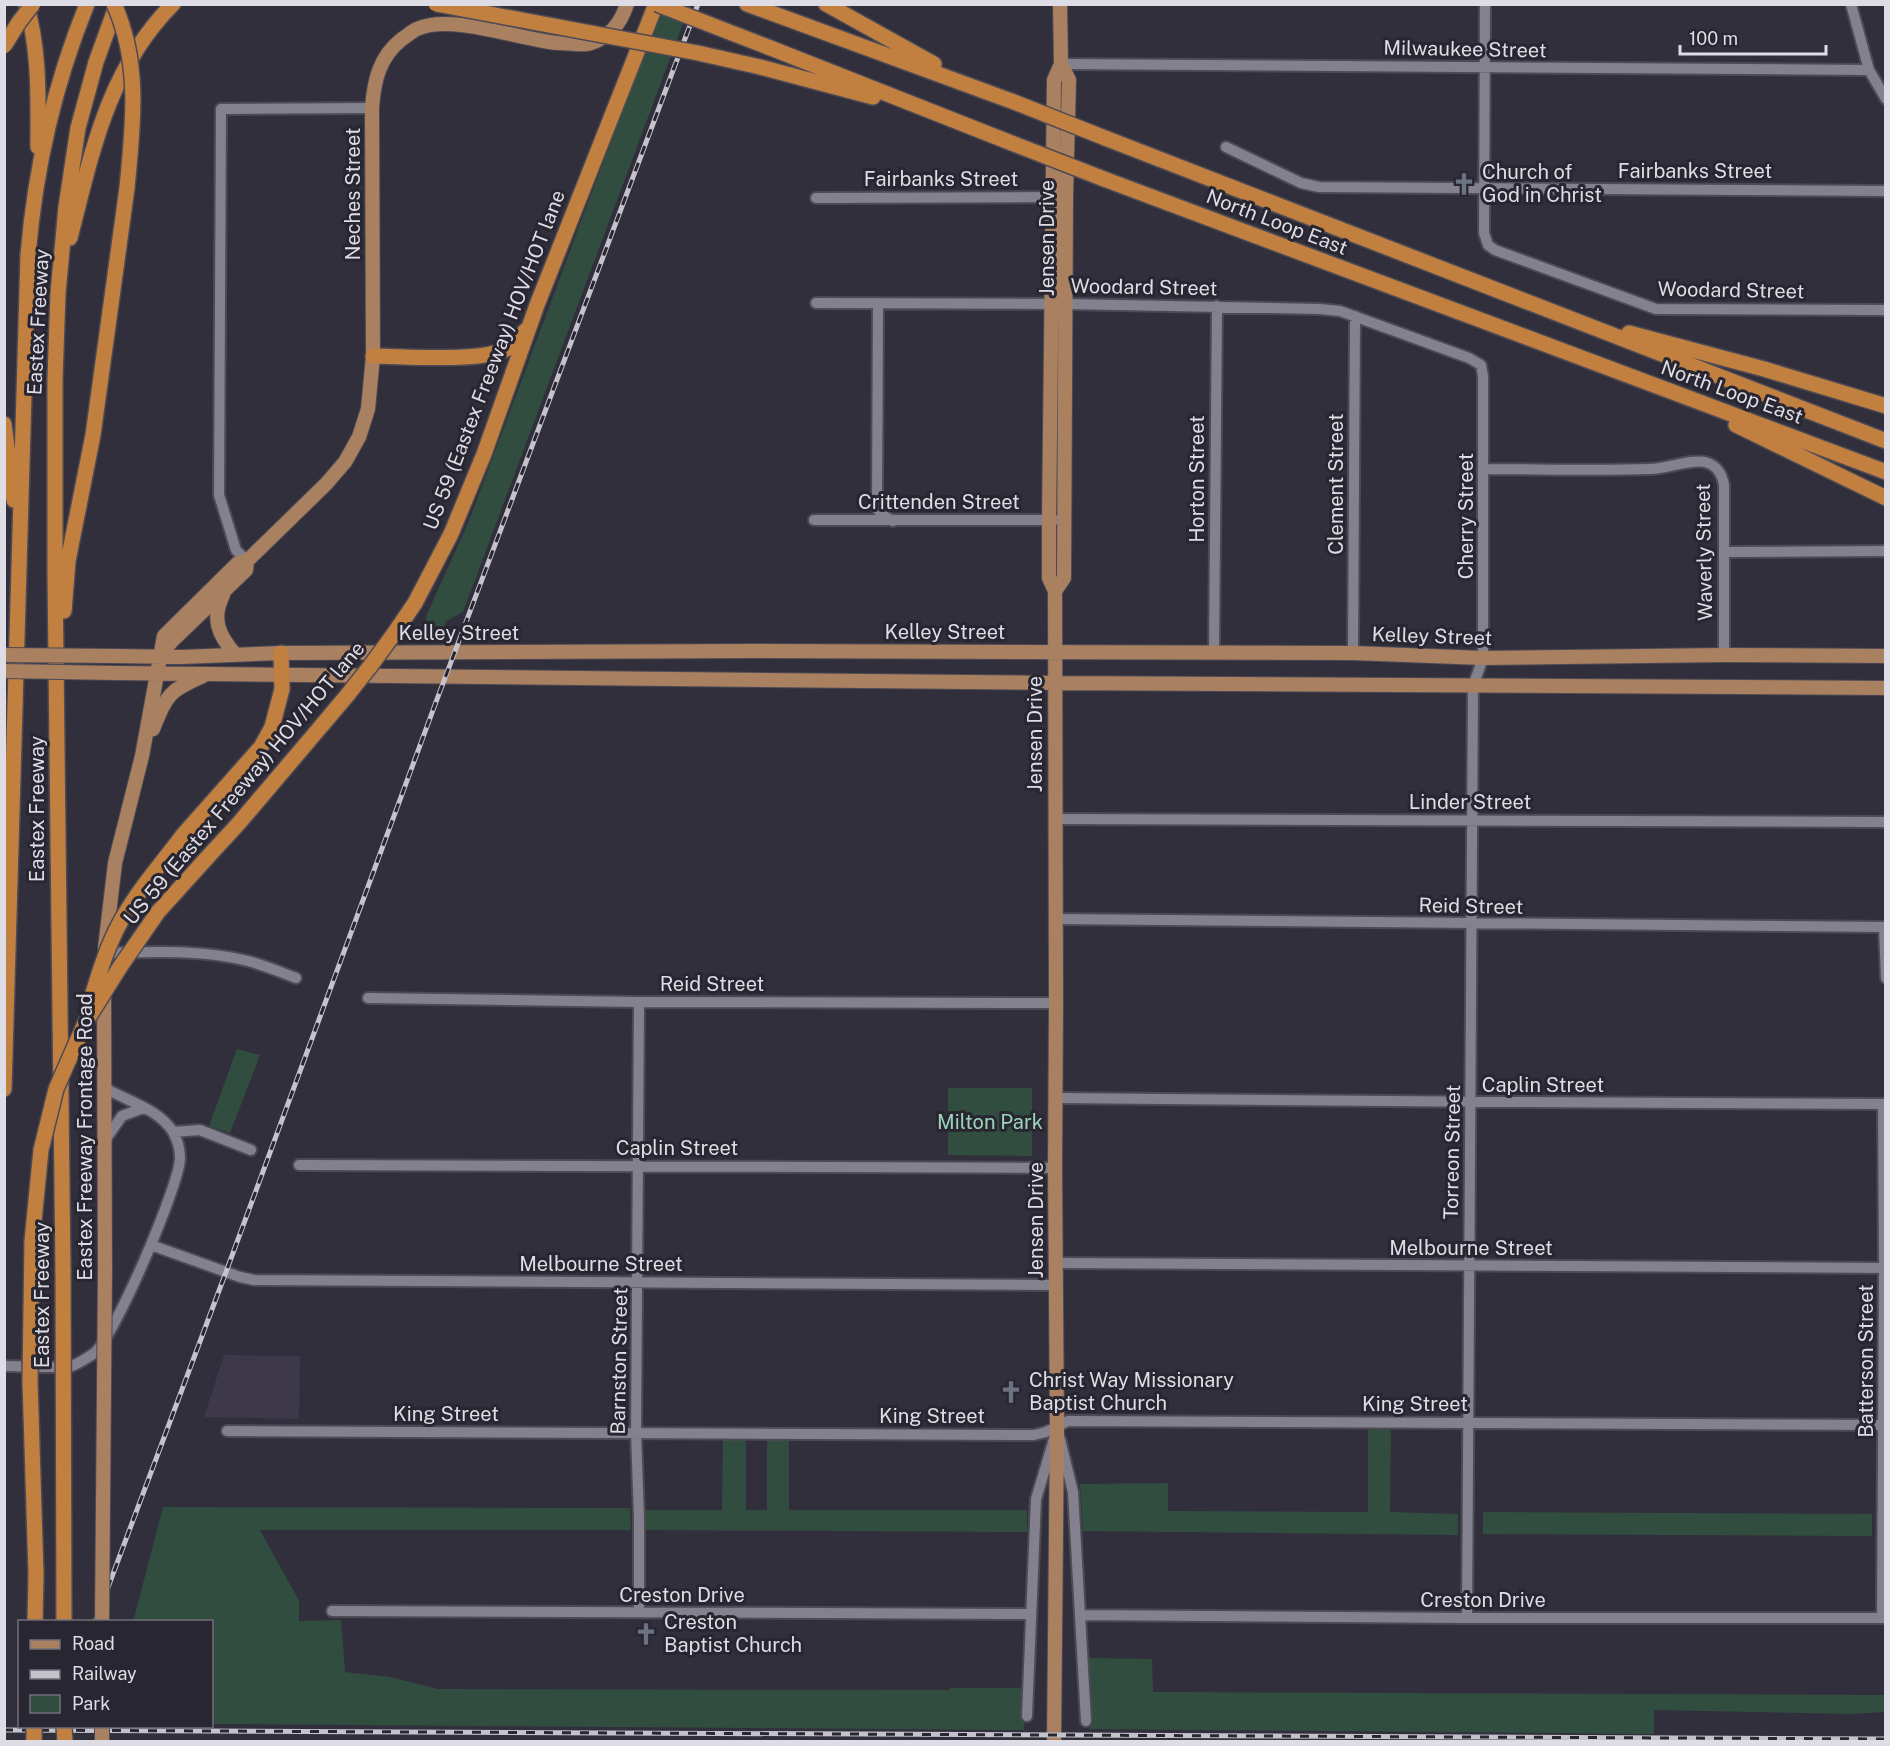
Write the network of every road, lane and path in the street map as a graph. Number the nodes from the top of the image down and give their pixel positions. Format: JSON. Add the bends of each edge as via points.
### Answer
{"nodes":[{"id":1,"x":26,"y":4,"type":"edge"},
{"id":2,"x":33,"y":4,"type":"edge"},
{"id":3,"x":87,"y":4,"type":"edge"},
{"id":4,"x":116,"y":4,"type":"edge"},
{"id":5,"x":173,"y":4,"type":"edge"},
{"id":6,"x":436,"y":4,"type":"edge"},
{"id":7,"x":627,"y":4,"type":"edge"},
{"id":8,"x":656,"y":4,"type":"edge"},
{"id":9,"x":747,"y":4,"type":"edge"},
{"id":10,"x":826,"y":4,"type":"edge"},
{"id":11,"x":1060,"y":4,"type":"edge"},
{"id":12,"x":1485,"y":4,"type":"edge"},
{"id":13,"x":1851,"y":4,"type":"edge"},
{"id":14,"x":4,"y":46,"type":"edge"},
{"id":15,"x":1061,"y":64,"type":"junction"},
{"id":16,"x":1484,"y":67,"type":"junction"},
{"id":17,"x":1869,"y":70,"type":"junction"},
{"id":18,"x":990,"y":93,"type":"junction"},
{"id":19,"x":1886,"y":99,"type":"edge"},
{"id":20,"x":372,"y":108,"type":"junction"},
{"id":21,"x":1009,"y":142,"type":"junction"},
{"id":22,"x":1226,"y":147,"type":"dead end"},
{"id":23,"x":38,"y":177,"type":"junction"},
{"id":24,"x":1484,"y":189,"type":"junction"},
{"id":25,"x":1886,"y":191,"type":"edge"},
{"id":26,"x":1059,"y":197,"type":"junction"},
{"id":27,"x":816,"y":198,"type":"dead end"},
{"id":28,"x":58,"y":293,"type":"junction"},
{"id":29,"x":816,"y":303,"type":"dead end"},
{"id":30,"x":878,"y":304,"type":"junction"},
{"id":31,"x":1051,"y":304,"type":"junction"},
{"id":32,"x":1066,"y":304,"type":"junction"},
{"id":33,"x":1217,"y":306,"type":"junction"},
{"id":34,"x":1886,"y":310,"type":"edge"},
{"id":35,"x":1555,"y":314,"type":"junction"},
{"id":36,"x":1355,"y":316,"type":"junction"},
{"id":37,"x":530,"y":324,"type":"junction"},
{"id":38,"x":373,"y":356,"type":"junction"},
{"id":39,"x":1463,"y":356,"type":"joint"},
{"id":40,"x":1655,"y":386,"type":"junction"},
{"id":41,"x":1886,"y":406,"type":"edge"},
{"id":42,"x":4,"y":424,"type":"edge"},
{"id":43,"x":1886,"y":441,"type":"edge"},
{"id":44,"x":1484,"y":469,"type":"junction"},
{"id":45,"x":1886,"y":472,"type":"edge"},
{"id":46,"x":1886,"y":498,"type":"edge"},
{"id":47,"x":814,"y":520,"type":"dead end"},
{"id":48,"x":1049,"y":520,"type":"junction"},
{"id":49,"x":1064,"y":520,"type":"junction"},
{"id":50,"x":893,"y":521,"type":"junction"},
{"id":51,"x":1886,"y":550,"type":"edge"},
{"id":52,"x":1724,"y":552,"type":"junction"},
{"id":53,"x":20,"y":556,"type":"junction"},
{"id":54,"x":247,"y":561,"type":"junction"},
{"id":55,"x":226,"y":591,"type":"junction"},
{"id":56,"x":1055,"y":591,"type":"junction"},
{"id":57,"x":1055,"y":652,"type":"junction"},
{"id":58,"x":1214,"y":652,"type":"junction"},
{"id":59,"x":1353,"y":652,"type":"junction"},
{"id":60,"x":280,"y":653,"type":"junction"},
{"id":61,"x":236,"y":654,"type":"junction"},
{"id":62,"x":4,"y":655,"type":"edge"},
{"id":63,"x":1724,"y":655,"type":"junction"},
{"id":64,"x":1886,"y":656,"type":"edge"},
{"id":65,"x":159,"y":657,"type":"junction"},
{"id":66,"x":1483,"y":658,"type":"junction"},
{"id":67,"x":4,"y":671,"type":"edge"},
{"id":68,"x":157,"y":674,"type":"junction"},
{"id":69,"x":208,"y":674,"type":"junction"},
{"id":70,"x":282,"y":675,"type":"junction"},
{"id":71,"x":1055,"y":683,"type":"junction"},
{"id":72,"x":1473,"y":686,"type":"junction"},
{"id":73,"x":1886,"y":688,"type":"edge"},
{"id":74,"x":58,"y":704,"type":"junction"},
{"id":75,"x":142,"y":756,"type":"junction"},
{"id":76,"x":1055,"y":819,"type":"junction"},
{"id":77,"x":1472,"y":821,"type":"junction"},
{"id":78,"x":1886,"y":822,"type":"edge"},
{"id":79,"x":1056,"y":919,"type":"junction"},
{"id":80,"x":1471,"y":924,"type":"junction"},
{"id":81,"x":1885,"y":927,"type":"edge"},
{"id":82,"x":105,"y":953,"type":"junction"},
{"id":83,"x":296,"y":978,"type":"dead end"},
{"id":84,"x":1886,"y":978,"type":"edge"},
{"id":85,"x":368,"y":998,"type":"dead end"},
{"id":86,"x":639,"y":1002,"type":"junction"},
{"id":87,"x":1056,"y":1003,"type":"junction"},
{"id":88,"x":85,"y":1023,"type":"junction"},
{"id":89,"x":105,"y":1088,"type":"junction"},
{"id":90,"x":4,"y":1089,"type":"edge"},
{"id":91,"x":1056,"y":1098,"type":"junction"},
{"id":92,"x":1471,"y":1103,"type":"junction"},
{"id":93,"x":1884,"y":1104,"type":"edge"},
{"id":94,"x":143,"y":1108,"type":"junction"},
{"id":95,"x":173,"y":1132,"type":"junction"},
{"id":96,"x":105,"y":1140,"type":"junction"},
{"id":97,"x":251,"y":1150,"type":"dead end"},
{"id":98,"x":299,"y":1164,"type":"dead end"},
{"id":99,"x":638,"y":1165,"type":"junction"},
{"id":100,"x":1055,"y":1168,"type":"junction"},
{"id":101,"x":151,"y":1245,"type":"junction"},
{"id":102,"x":1055,"y":1263,"type":"junction"},
{"id":103,"x":1469,"y":1266,"type":"junction"},
{"id":104,"x":1885,"y":1268,"type":"edge"},
{"id":105,"x":638,"y":1282,"type":"junction"},
{"id":106,"x":1056,"y":1285,"type":"junction"},
{"id":107,"x":4,"y":1366,"type":"edge"},
{"id":108,"x":1468,"y":1422,"type":"junction"},
{"id":109,"x":1884,"y":1425,"type":"edge"},
{"id":110,"x":1057,"y":1427,"type":"junction"},
{"id":111,"x":227,"y":1431,"type":"dead end"},
{"id":112,"x":636,"y":1433,"type":"junction"},
{"id":113,"x":332,"y":1611,"type":"dead end"},
{"id":114,"x":639,"y":1612,"type":"junction"},
{"id":115,"x":1031,"y":1614,"type":"junction"},
{"id":116,"x":1080,"y":1615,"type":"junction"},
{"id":117,"x":1467,"y":1618,"type":"junction"},
{"id":118,"x":1884,"y":1618,"type":"edge"},
{"id":119,"x":35,"y":1620,"type":"edge"},
{"id":120,"x":64,"y":1620,"type":"edge"},
{"id":121,"x":102,"y":1620,"type":"edge"},
{"id":122,"x":1027,"y":1716,"type":"dead end"},
{"id":123,"x":1086,"y":1721,"type":"dead end"},
{"id":124,"x":1054,"y":1742,"type":"edge"}],
"edges":[{"from":1,"to":23,"type":"highway","via":[[36,61]]},
{"from":2,"to":14,"type":"highway","bridge":true},
{"from":3,"to":23,"type":"highway","name":"Eastex Freeway","via":[[69,54]]},
{"from":4,"to":28,"type":"highway","name":"Eastex Freeway","via":[[78,128]]},
{"from":4,"to":74,"type":"highway","bridge":true,"via":[[133,70],[134,112],[93,435],[68,561]]},
{"from":5,"to":28,"type":"highway","via":[[137,47],[107,106],[81,192]]},
{"from":6,"to":21,"type":"highway","bridge":true,"via":[[760,67]]},
{"from":7,"to":20,"type":"main road","name":"Neches Street","via":[[614,30],[590,44],[539,41],[450,24],[418,28],[381,62]]},
{"from":8,"to":21,"type":"highway","name":"North Loop East","bridge":true},
{"from":8,"to":37,"type":"highway","name":"US 59 (Eastex Freeway) HOV/HOT lane"},
{"from":9,"to":18,"type":"highway","name":"North Loop East"},
{"from":10,"to":18,"type":"highway"},
{"from":11,"to":15,"type":"main road","name":"Jensen Drive"},
{"from":12,"to":16,"type":"street"},
{"from":13,"to":17,"type":"street"},
{"from":15,"to":16,"type":"street","name":"Milwaukee Street"},
{"from":15,"to":26,"type":"main road","name":"Jensen Drive","via":[[1054,80]]},
{"from":16,"to":17,"type":"street","name":"Milwaukee Street"},
{"from":16,"to":24,"type":"street"},
{"from":17,"to":19,"type":"street"},
{"from":18,"to":35,"type":"highway","name":"North Loop East","bridge":true},
{"from":20,"to":38,"type":"main road","name":"Neches Street"},
{"from":20,"to":54,"type":"street","via":[[220,109],[219,495],[236,550]]},
{"from":21,"to":40,"type":"highway","name":"North Loop East","bridge":true},
{"from":22,"to":24,"type":"street","name":"Fairbanks Street","via":[[1302,183],[1319,187]]},
{"from":23,"to":53,"type":"highway","name":"Eastex Freeway","via":[[27,279]]},
{"from":24,"to":25,"type":"street","name":"Fairbanks Street"},
{"from":24,"to":34,"type":"street","name":"Woodard Street","via":[[1486,238],[1495,250],[1656,309]]},
{"from":26,"to":27,"type":"street","name":"Fairbanks Street"},
{"from":26,"to":31,"type":"main road","name":"Jensen Drive"},
{"from":26,"to":32,"type":"main road","name":"Jensen Drive"},
{"from":28,"to":74,"type":"highway","name":"Eastex Freeway"},
{"from":29,"to":30,"type":"street","name":"Woodard Street"},
{"from":30,"to":31,"type":"street","name":"Woodard Street"},
{"from":30,"to":50,"type":"street","via":[[877,508],[882,516]]},
{"from":31,"to":32,"type":"street","name":"Woodard Street"},
{"from":31,"to":48,"type":"main road","name":"Jensen Drive"},
{"from":32,"to":33,"type":"street","name":"Woodard Street"},
{"from":32,"to":49,"type":"main road","name":"Jensen Drive"},
{"from":33,"to":36,"type":"street","name":"Woodard Street","via":[[1340,310]]},
{"from":33,"to":58,"type":"street","name":"Horton Street"},
{"from":35,"to":41,"type":"highway"},
{"from":35,"to":43,"type":"highway","name":"North Loop East"},
{"from":36,"to":39,"type":"street","name":"Woodard Street"},
{"from":36,"to":59,"type":"street","name":"Clement Street"},
{"from":37,"to":38,"type":"highway","via":[[508,348],[485,355]]},
{"from":37,"to":88,"type":"highway","name":"US 59 (Eastex Freeway) HOV/HOT lane","bridge":true,"via":[[464,504],[415,603],[358,684],[158,912]]},
{"from":38,"to":54,"type":"main road","name":"Neches Street","via":[[368,409],[345,462]]},
{"from":39,"to":44,"type":"street","name":"Cherry Street","via":[[1481,365]]},
{"from":40,"to":45,"type":"highway","name":"North Loop East"},
{"from":40,"to":46,"type":"highway"},
{"from":42,"to":53,"type":"highway"},
{"from":44,"to":52,"type":"street","name":"Waverly Street","via":[[1654,469],[1711,464],[1722,476],[1724,485]]},
{"from":44,"to":66,"type":"street","name":"Cherry Street"},
{"from":47,"to":50,"type":"street","name":"Crittenden Street"},
{"from":48,"to":49,"type":"street","name":"Crittenden Street"},
{"from":48,"to":50,"type":"street","name":"Crittenden Street"},
{"from":48,"to":56,"type":"main road","name":"Jensen Drive","via":[[1049,578]]},
{"from":49,"to":56,"type":"main road","name":"Jensen Drive","via":[[1064,579]]},
{"from":51,"to":52,"type":"street"},
{"from":52,"to":63,"type":"street","name":"Waverly Street"},
{"from":53,"to":90,"type":"highway","name":"Eastex Freeway"},
{"from":54,"to":55,"type":"main road","name":"Neches Street","via":[[246,570]]},
{"from":54,"to":65,"type":"main road","name":"Neches Street","via":[[238,563],[164,636]]},
{"from":55,"to":61,"type":"main road","via":[[217,623]]},
{"from":55,"to":65,"type":"main road","name":"Neches Street"},
{"from":56,"to":57,"type":"main road","name":"Jensen Drive"},
{"from":57,"to":58,"type":"main road","name":"Kelley Street"},
{"from":57,"to":60,"type":"main road","name":"Kelley Street"},
{"from":57,"to":71,"type":"main road","name":"Jensen Drive"},
{"from":58,"to":59,"type":"main road","name":"Kelley Street"},
{"from":59,"to":66,"type":"main road","name":"Kelley Street"},
{"from":60,"to":61,"type":"main road","name":"Kelley Street"},
{"from":60,"to":70,"type":"highway"},
{"from":61,"to":65,"type":"main road","name":"Kelley Street"},
{"from":62,"to":65,"type":"main road","name":"Kelley Street","bridge":true},
{"from":63,"to":64,"type":"main road","name":"Kelley Street"},
{"from":63,"to":66,"type":"main road","name":"Kelley Street"},
{"from":65,"to":68,"type":"main road","name":"Eastex Freeway Frontage Road"},
{"from":66,"to":72,"type":"street","name":"Cherry Street"},
{"from":67,"to":68,"type":"main road","bridge":true},
{"from":68,"to":69,"type":"main road"},
{"from":68,"to":75,"type":"main road","name":"Eastex Freeway Frontage Road"},
{"from":69,"to":70,"type":"main road"},
{"from":69,"to":75,"type":"main road","via":[[169,695]]},
{"from":70,"to":71,"type":"main road"},
{"from":70,"to":88,"type":"highway","bridge":true,"via":[[278,708],[261,747],[183,835],[121,921]]},
{"from":71,"to":72,"type":"main road"},
{"from":71,"to":76,"type":"main road","name":"Jensen Drive"},
{"from":72,"to":73,"type":"main road"},
{"from":72,"to":77,"type":"street","name":"Torreon Street"},
{"from":74,"to":120,"type":"highway","name":"Eastex Freeway","bridge":true},
{"from":75,"to":82,"type":"main road","name":"Eastex Freeway Frontage Road","via":[[115,863]]},
{"from":76,"to":77,"type":"street","name":"Linder Street"},
{"from":76,"to":79,"type":"main road","name":"Jensen Drive"},
{"from":77,"to":78,"type":"street","name":"Linder Street"},
{"from":77,"to":80,"type":"street","name":"Torreon Street"},
{"from":79,"to":80,"type":"street","name":"Reid Street"},
{"from":79,"to":87,"type":"main road","name":"Jensen Drive"},
{"from":80,"to":81,"type":"street","name":"Reid Street"},
{"from":80,"to":92,"type":"street","name":"Torreon Street"},
{"from":81,"to":84,"type":"street"},
{"from":82,"to":83,"type":"street","via":[[202,954],[249,962]]},
{"from":82,"to":89,"type":"main road","name":"Eastex Freeway Frontage Road"},
{"from":85,"to":86,"type":"street","name":"Reid Street"},
{"from":86,"to":87,"type":"street","name":"Reid Street"},
{"from":86,"to":99,"type":"street","name":"Barnston Street"},
{"from":87,"to":91,"type":"main road","name":"Jensen Drive"},
{"from":88,"to":119,"type":"highway","name":"US 59 (Eastex Freeway) HOV/HOT lane","bridge":true,"via":[[56,1089],[41,1150],[32,1240],[30,1381]]},
{"from":89,"to":94,"type":"street"},
{"from":89,"to":96,"type":"main road","name":"Eastex Freeway Frontage Road"},
{"from":91,"to":92,"type":"street","name":"Caplin Street"},
{"from":91,"to":100,"type":"main road","name":"Jensen Drive"},
{"from":92,"to":93,"type":"street","name":"Caplin Street"},
{"from":92,"to":103,"type":"street","name":"Torreon Street"},
{"from":93,"to":104,"type":"street","name":"Batterson Street"},
{"from":94,"to":95,"type":"street","via":[[164,1120]]},
{"from":94,"to":96,"type":"street","via":[[122,1116]]},
{"from":95,"to":97,"type":"street","via":[[200,1130]]},
{"from":95,"to":101,"type":"street","via":[[180,1159]]},
{"from":96,"to":121,"type":"main road","name":"Eastex Freeway Frontage Road","bridge":true},
{"from":98,"to":99,"type":"street","name":"Caplin Street"},
{"from":99,"to":100,"type":"street","name":"Caplin Street"},
{"from":99,"to":105,"type":"street","name":"Barnston Street"},
{"from":100,"to":102,"type":"main road","name":"Jensen Drive"},
{"from":101,"to":105,"type":"street","name":"Melbourne Street","via":[[254,1280]]},
{"from":101,"to":107,"type":"street","via":[[117,1318],[95,1353],[69,1367]]},
{"from":102,"to":103,"type":"street","name":"Melbourne Street"},
{"from":102,"to":106,"type":"main road","name":"Jensen Drive"},
{"from":103,"to":104,"type":"street","name":"Melbourne Street"},
{"from":103,"to":108,"type":"street","name":"Torreon Street"},
{"from":104,"to":109,"type":"street","name":"Batterson Street"},
{"from":105,"to":106,"type":"street","name":"Melbourne Street"},
{"from":105,"to":112,"type":"street","name":"Barnston Street"},
{"from":106,"to":110,"type":"main road","name":"Jensen Drive"},
{"from":108,"to":109,"type":"street","name":"King Street"},
{"from":108,"to":110,"type":"street","name":"King Street","via":[[1068,1421]]},
{"from":108,"to":117,"type":"street","name":"Torreon Street"},
{"from":109,"to":118,"type":"street","name":"Batterson Street"},
{"from":110,"to":112,"type":"street","name":"King Street","via":[[1034,1435]]},
{"from":110,"to":115,"type":"street","via":[[1036,1499]]},
{"from":110,"to":116,"type":"street","via":[[1073,1492]]},
{"from":110,"to":124,"type":"main road","name":"Jensen Drive"},
{"from":111,"to":112,"type":"street","name":"King Street"},
{"from":112,"to":114,"type":"street","name":"Barnston Street"},
{"from":113,"to":114,"type":"street","name":"Creston Drive"},
{"from":114,"to":115,"type":"street","name":"Creston Drive"},
{"from":115,"to":122,"type":"street"},
{"from":116,"to":117,"type":"street","name":"Creston Drive"},
{"from":116,"to":123,"type":"street"},
{"from":117,"to":118,"type":"street","name":"Creston Drive"}]}
